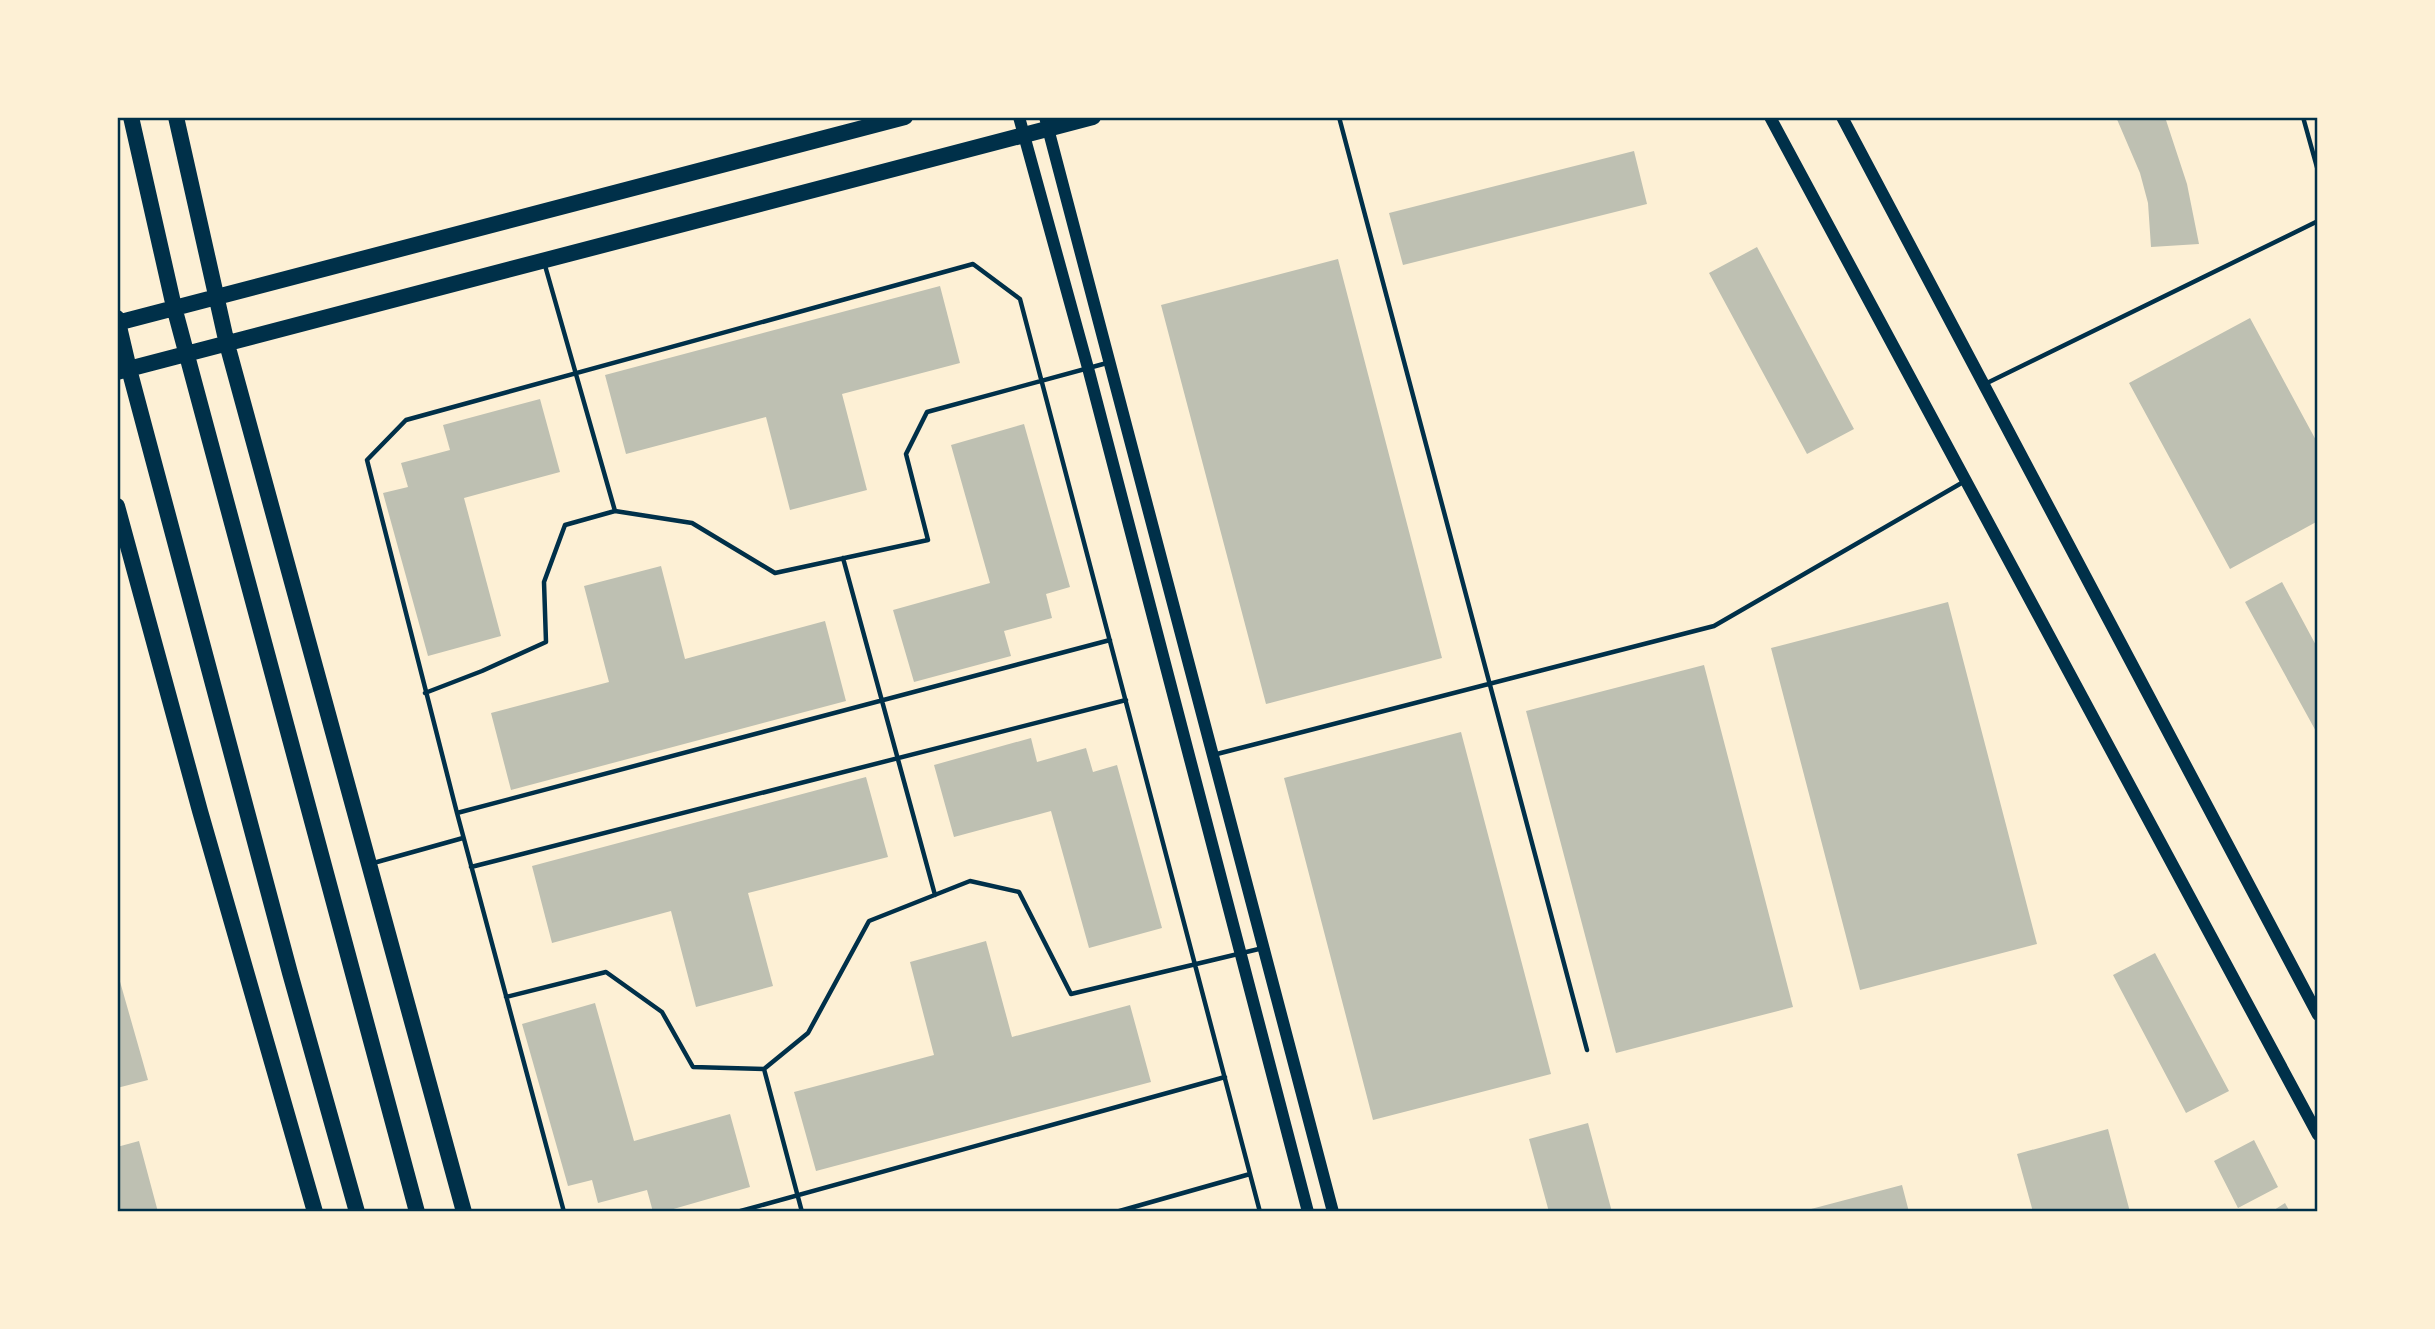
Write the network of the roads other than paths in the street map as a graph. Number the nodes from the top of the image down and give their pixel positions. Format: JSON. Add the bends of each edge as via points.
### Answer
{"nodes":[{"id":1,"x":131,"y":117,"type":"edge"},
{"id":2,"x":176,"y":117,"type":"edge"},
{"id":3,"x":905,"y":117,"type":"edge"},
{"id":4,"x":1019,"y":117,"type":"edge"},
{"id":5,"x":1093,"y":117,"type":"edge"},
{"id":6,"x":1339,"y":117,"type":"edge"},
{"id":7,"x":1770,"y":117,"type":"edge"},
{"id":8,"x":1842,"y":117,"type":"edge"},
{"id":9,"x":2303,"y":117,"type":"edge"},
{"id":10,"x":1047,"y":123,"type":"edge"},
{"id":11,"x":1025,"y":135,"type":"junction"},
{"id":12,"x":2318,"y":171,"type":"edge"},
{"id":13,"x":2318,"y":221,"type":"edge"},
{"id":14,"x":544,"y":262,"type":"junction"},
{"id":15,"x":215,"y":296,"type":"junction"},
{"id":16,"x":174,"y":307,"type":"junction"},
{"id":17,"x":118,"y":322,"type":"edge"},
{"id":18,"x":227,"y":344,"type":"junction"},
{"id":19,"x":188,"y":355,"type":"junction"},
{"id":20,"x":1108,"y":363,"type":"junction"},
{"id":21,"x":1088,"y":368,"type":"junction"},
{"id":22,"x":123,"y":371,"type":"edge"},
{"id":23,"x":576,"y":373,"type":"junction"},
{"id":24,"x":1042,"y":381,"type":"junction"},
{"id":25,"x":1983,"y":385,"type":"junction"},
{"id":26,"x":1965,"y":480,"type":"junction"},
{"id":27,"x":117,"y":506,"type":"edge"},
{"id":28,"x":615,"y":511,"type":"junction"},
{"id":29,"x":843,"y":558,"type":"junction"},
{"id":30,"x":1110,"y":640,"type":"junction"},
{"id":31,"x":1490,"y":683,"type":"junction"},
{"id":32,"x":425,"y":693,"type":"junction"},
{"id":33,"x":1126,"y":700,"type":"junction"},
{"id":34,"x":882,"y":701,"type":"junction"},
{"id":35,"x":1212,"y":755,"type":"junction"},
{"id":36,"x":898,"y":758,"type":"junction"},
{"id":37,"x":457,"y":813,"type":"junction"},
{"id":38,"x":463,"y":838,"type":"junction"},
{"id":39,"x":377,"y":862,"type":"dead end"},
{"id":40,"x":471,"y":867,"type":"junction"},
{"id":41,"x":935,"y":895,"type":"junction"},
{"id":42,"x":1264,"y":948,"type":"junction"},
{"id":43,"x":1241,"y":953,"type":"junction"},
{"id":44,"x":1195,"y":964,"type":"junction"},
{"id":45,"x":506,"y":997,"type":"junction"},
{"id":46,"x":2318,"y":1015,"type":"edge"},
{"id":47,"x":1587,"y":1050,"type":"dead end"},
{"id":48,"x":764,"y":1069,"type":"junction"},
{"id":49,"x":1225,"y":1077,"type":"junction"},
{"id":50,"x":2318,"y":1135,"type":"edge"},
{"id":51,"x":1250,"y":1174,"type":"junction"},
{"id":52,"x":797,"y":1195,"type":"junction"},
{"id":53,"x":314,"y":1212,"type":"edge"},
{"id":54,"x":357,"y":1212,"type":"edge"},
{"id":55,"x":417,"y":1212,"type":"edge"},
{"id":56,"x":464,"y":1212,"type":"edge"},
{"id":57,"x":564,"y":1212,"type":"edge"},
{"id":58,"x":737,"y":1212,"type":"edge"},
{"id":59,"x":802,"y":1212,"type":"edge"},
{"id":60,"x":1115,"y":1212,"type":"edge"},
{"id":61,"x":1260,"y":1212,"type":"edge"},
{"id":62,"x":1308,"y":1212,"type":"edge"},
{"id":63,"x":1333,"y":1212,"type":"edge"}],
"edges":[{"from":1,"to":16,"type":"main road"},
{"from":2,"to":15,"type":"main road"},
{"from":3,"to":15,"type":"main road"},
{"from":4,"to":11,"type":"street"},
{"from":5,"to":10,"type":"main road"},
{"from":6,"to":31,"type":"lane"},
{"from":7,"to":26,"type":"street"},
{"from":8,"to":25,"type":"street"},
{"from":9,"to":12,"type":"lane"},
{"from":10,"to":11,"type":"main road"},
{"from":10,"to":20,"type":"street"},
{"from":11,"to":14,"type":"main road"},
{"from":11,"to":21,"type":"street"},
{"from":13,"to":25,"type":"lane"},
{"from":14,"to":18,"type":"main road"},
{"from":14,"to":23,"type":"lane"},
{"from":15,"to":16,"type":"main road"},
{"from":15,"to":18,"type":"main road"},
{"from":16,"to":17,"type":"main road"},
{"from":16,"to":19,"type":"main road"},
{"from":17,"to":22,"type":"main road"},
{"from":18,"to":19,"type":"main road"},
{"from":18,"to":56,"type":"main road"},
{"from":19,"to":22,"type":"main road"},
{"from":19,"to":55,"type":"main road"},
{"from":20,"to":21,"type":"lane"},
{"from":20,"to":35,"type":"street"},
{"from":21,"to":24,"type":"lane"},
{"from":21,"to":43,"type":"street"},
{"from":22,"to":54,"type":"main road"},
{"from":23,"to":24,"type":"lane","via":[[973,264],[1020,299]]},
{"from":23,"to":28,"type":"lane"},
{"from":23,"to":32,"type":"lane","via":[[406,420],[367,460]]},
{"from":24,"to":29,"type":"lane","via":[[927,412],[906,454],[928,540]]},
{"from":24,"to":30,"type":"lane"},
{"from":25,"to":46,"type":"street"},
{"from":26,"to":31,"type":"lane","via":[[1714,626]]},
{"from":26,"to":50,"type":"street"},
{"from":27,"to":53,"type":"main road"},
{"from":28,"to":29,"type":"lane","via":[[692,523],[775,573]]},
{"from":28,"to":32,"type":"lane","via":[[565,525],[544,582],[546,642]]},
{"from":29,"to":34,"type":"lane"},
{"from":30,"to":33,"type":"lane"},
{"from":30,"to":34,"type":"lane"},
{"from":31,"to":35,"type":"lane"},
{"from":31,"to":47,"type":"lane"},
{"from":32,"to":37,"type":"lane"},
{"from":33,"to":36,"type":"lane"},
{"from":33,"to":44,"type":"lane"},
{"from":34,"to":36,"type":"lane"},
{"from":34,"to":37,"type":"lane"},
{"from":35,"to":42,"type":"street"},
{"from":36,"to":40,"type":"lane"},
{"from":36,"to":41,"type":"lane"},
{"from":37,"to":38,"type":"lane"},
{"from":38,"to":39,"type":"lane"},
{"from":38,"to":40,"type":"lane"},
{"from":40,"to":45,"type":"lane"},
{"from":41,"to":44,"type":"lane","via":[[970,881],[1019,892],[1071,994]]},
{"from":41,"to":48,"type":"lane","via":[[869,921],[808,1033]]},
{"from":42,"to":43,"type":"lane"},
{"from":42,"to":63,"type":"street"},
{"from":43,"to":44,"type":"lane"},
{"from":43,"to":62,"type":"street"},
{"from":44,"to":49,"type":"lane"},
{"from":45,"to":48,"type":"lane","via":[[606,972],[662,1012],[693,1067]]},
{"from":45,"to":57,"type":"lane"},
{"from":48,"to":52,"type":"lane"},
{"from":49,"to":51,"type":"lane"},
{"from":49,"to":52,"type":"lane"},
{"from":51,"to":60,"type":"lane"},
{"from":51,"to":61,"type":"lane"},
{"from":52,"to":58,"type":"lane"},
{"from":52,"to":59,"type":"lane"}]}
